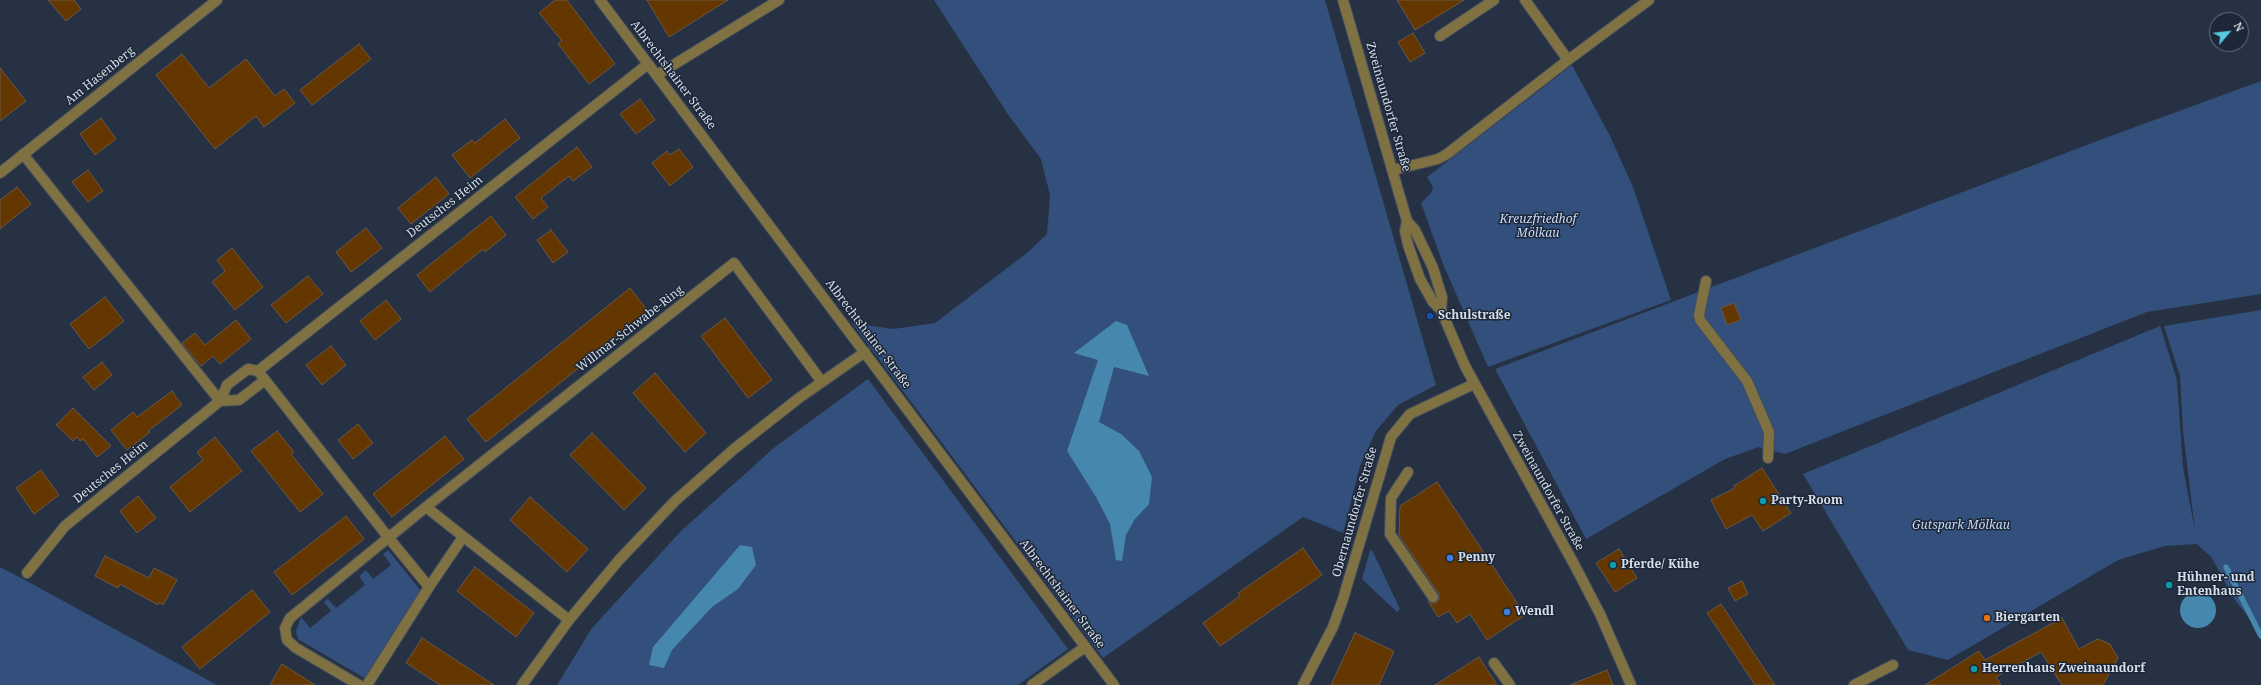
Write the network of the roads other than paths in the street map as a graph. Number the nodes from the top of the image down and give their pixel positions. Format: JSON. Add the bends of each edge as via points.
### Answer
{"nodes":[{"id":1,"x":217,"y":0,"type":"edge"},
{"id":2,"x":600,"y":0,"type":"edge"},
{"id":3,"x":779,"y":0,"type":"edge"},
{"id":4,"x":1343,"y":0,"type":"edge"},
{"id":5,"x":1494,"y":0,"type":"edge"},
{"id":6,"x":1525,"y":0,"type":"edge"},
{"id":7,"x":1649,"y":0,"type":"edge"},
{"id":8,"x":1440,"y":36,"type":"dead end"},
{"id":9,"x":1568,"y":60,"type":"junction"},
{"id":10,"x":648,"y":64,"type":"junction"},
{"id":11,"x":656,"y":75,"type":"junction"},
{"id":12,"x":23,"y":154,"type":"junction"},
{"id":13,"x":1393,"y":170,"type":"junction"},
{"id":14,"x":0,"y":173,"type":"edge"},
{"id":15,"x":1407,"y":221,"type":"junction"},
{"id":16,"x":1706,"y":281,"type":"dead end"},
{"id":17,"x":1441,"y":310,"type":"junction"},
{"id":18,"x":865,"y":352,"type":"junction"},
{"id":19,"x":258,"y":371,"type":"junction"},
{"id":20,"x":265,"y":380,"type":"junction"},
{"id":21,"x":822,"y":382,"type":"junction"},
{"id":22,"x":1474,"y":384,"type":"junction"},
{"id":23,"x":220,"y":401,"type":"junction"},
{"id":24,"x":1768,"y":458,"type":"dead end"},
{"id":25,"x":1408,"y":472,"type":"dead end"},
{"id":26,"x":426,"y":506,"type":"junction"},
{"id":27,"x":463,"y":537,"type":"junction"},
{"id":28,"x":388,"y":538,"type":"junction"},
{"id":29,"x":27,"y":573,"type":"dead end"},
{"id":30,"x":429,"y":587,"type":"junction"},
{"id":31,"x":1433,"y":597,"type":"dead end"},
{"id":32,"x":569,"y":620,"type":"junction"},
{"id":33,"x":1086,"y":647,"type":"junction"},
{"id":34,"x":1494,"y":662,"type":"dead end"},
{"id":35,"x":1893,"y":665,"type":"dead end"},
{"id":36,"x":359,"y":685,"type":"edge"},
{"id":37,"x":367,"y":685,"type":"edge"},
{"id":38,"x":522,"y":685,"type":"edge"},
{"id":39,"x":1032,"y":685,"type":"edge"},
{"id":40,"x":1114,"y":685,"type":"edge"},
{"id":41,"x":1303,"y":685,"type":"edge"},
{"id":42,"x":1510,"y":685,"type":"edge"},
{"id":43,"x":1631,"y":685,"type":"edge"},
{"id":44,"x":1854,"y":685,"type":"edge"}],
"edges":[{"from":1,"to":12,"type":"street","name":"Am Hasenberg"},
{"from":2,"to":10,"type":"street","name":"Albrechtshainer Straße"},
{"from":3,"to":11,"type":"street"},
{"from":4,"to":13,"type":"street","name":"Zweinaundorfer Straße"},
{"from":5,"to":8,"type":"street"},
{"from":6,"to":9,"type":"street"},
{"from":7,"to":9,"type":"street"},
{"from":9,"to":13,"type":"street","via":[[1447,154],[1438,159]]},
{"from":10,"to":11,"type":"street","name":"Albrechtshainer Straße"},
{"from":10,"to":19,"type":"street","name":"Deutsches Heim"},
{"from":11,"to":18,"type":"street","name":"Albrechtshainer Straße"},
{"from":12,"to":14,"type":"street","name":"Am Hasenberg"},
{"from":12,"to":23,"type":"street"},
{"from":13,"to":15,"type":"street","name":"Zweinaundorfer Straße"},
{"from":15,"to":17,"type":"street","name":"Zweinaundorfer Straße","via":[[1415,230],[1433,268],[1442,297]]},
{"from":15,"to":17,"type":"street","name":"Zweinaundorfer Straße","via":[[1405,231],[1412,257],[1425,291]]},
{"from":16,"to":24,"type":"street","via":[[1700,320],[1746,381],[1769,432]]},
{"from":17,"to":22,"type":"street","name":"Zweinaundorfer Straße"},
{"from":18,"to":21,"type":"street"},
{"from":18,"to":33,"type":"street","name":"Albrechtshainer Straße"},
{"from":19,"to":20,"type":"street"},
{"from":19,"to":23,"type":"street","name":"Deutsches Heim","via":[[248,369],[227,385]]},
{"from":20,"to":23,"type":"street","via":[[239,400]]},
{"from":20,"to":28,"type":"street"},
{"from":21,"to":26,"type":"street","name":"Willmar-Schwabe-Ring","via":[[734,263]]},
{"from":21,"to":32,"type":"street","via":[[734,449],[675,501],[619,560]]},
{"from":22,"to":41,"type":"street","name":"Obernaundorfer Straße","via":[[1410,414],[1391,437],[1344,599],[1333,627]]},
{"from":22,"to":43,"type":"street","name":"Zweinaundorfer Straße","via":[[1574,564],[1600,614]]},
{"from":23,"to":29,"type":"street","name":"Deutsches Heim","via":[[65,526]]},
{"from":25,"to":31,"type":"street","via":[[1391,498],[1390,534]]},
{"from":26,"to":27,"type":"street"},
{"from":26,"to":28,"type":"street","name":"Willmar-Schwabe-Ring"},
{"from":27,"to":30,"type":"street"},
{"from":27,"to":32,"type":"street"},
{"from":28,"to":30,"type":"street"},
{"from":28,"to":36,"type":"street","name":"Willmar-Schwabe-Ring","via":[[290,618],[285,628],[287,640],[296,648]]},
{"from":30,"to":37,"type":"street"},
{"from":32,"to":38,"type":"street"},
{"from":33,"to":39,"type":"street"},
{"from":33,"to":40,"type":"street","name":"Albrechtshainer Straße"},
{"from":34,"to":42,"type":"street"},
{"from":35,"to":44,"type":"street"}]}
